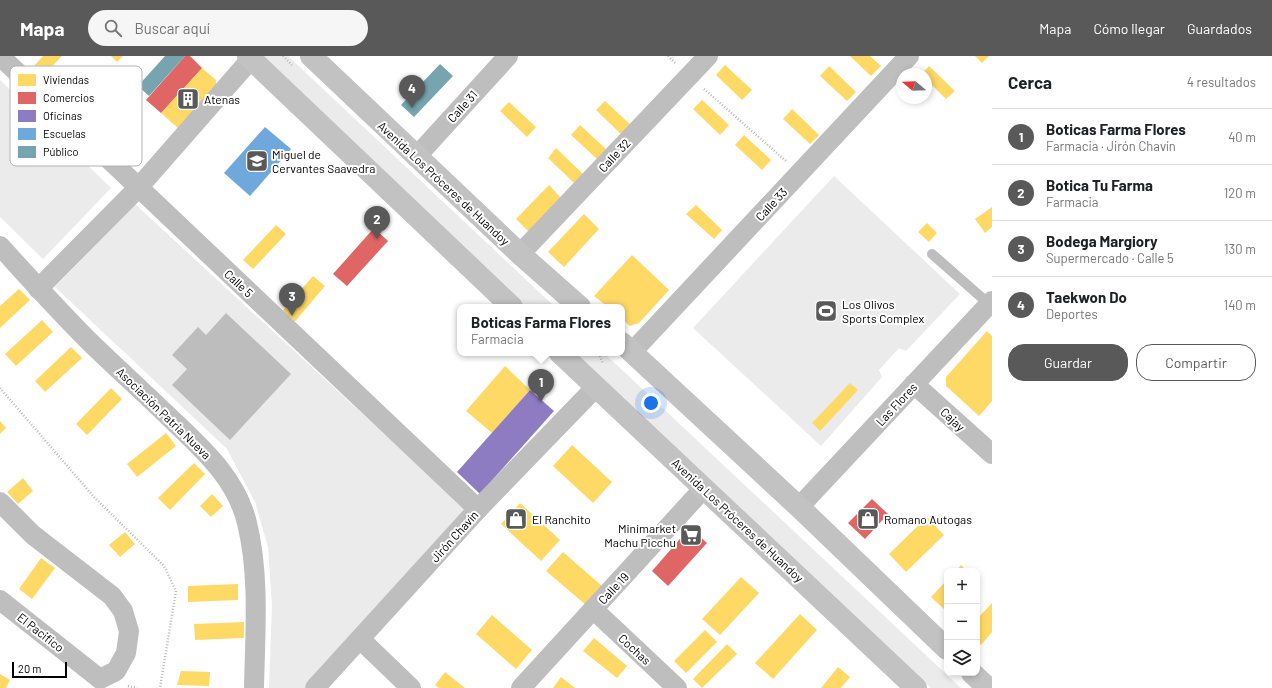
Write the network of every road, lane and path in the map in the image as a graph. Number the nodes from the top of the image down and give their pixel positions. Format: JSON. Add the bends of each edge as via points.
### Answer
{"nodes":[{"id":1,"x":0,"y":56,"type":"edge"},
{"id":2,"x":311,"y":56,"type":"edge"},
{"id":3,"x":508,"y":56,"type":"edge"},
{"id":4,"x":668,"y":56,"type":"edge"},
{"id":5,"x":708,"y":56,"type":"edge"},
{"id":6,"x":910,"y":56,"type":"edge"},
{"id":7,"x":249,"y":57,"type":"edge"},
{"id":8,"x":10,"y":66,"type":"edge"},
{"id":9,"x":689,"y":76,"type":"junction"},
{"id":10,"x":416,"y":157,"type":"junction"},
{"id":11,"x":115,"y":166,"type":"edge"},
{"id":12,"x":800,"y":173,"type":"junction"},
{"id":13,"x":138,"y":188,"type":"junction"},
{"id":14,"x":0,"y":246,"type":"edge"},
{"id":15,"x":520,"y":254,"type":"junction"},
{"id":16,"x":932,"y":254,"type":"dead end"},
{"id":17,"x":38,"y":289,"type":"junction"},
{"id":18,"x":990,"y":303,"type":"edge"},
{"id":19,"x":509,"y":304,"type":"edge"},
{"id":20,"x":577,"y":304,"type":"edge"},
{"id":21,"x":627,"y":348,"type":"edge"},
{"id":22,"x":563,"y":356,"type":"edge"},
{"id":23,"x":914,"y":384,"type":"junction"},
{"id":24,"x":596,"y":387,"type":"junction"},
{"id":25,"x":0,"y":388,"type":"edge"},
{"id":26,"x":992,"y":454,"type":"edge"},
{"id":27,"x":704,"y":488,"type":"junction"},
{"id":28,"x":0,"y":502,"type":"edge"},
{"id":29,"x":799,"y":506,"type":"junction"},
{"id":30,"x":478,"y":509,"type":"junction"},
{"id":31,"x":0,"y":600,"type":"edge"},
{"id":32,"x":593,"y":609,"type":"junction"},
{"id":33,"x":360,"y":639,"type":"junction"},
{"id":34,"x":944,"y":646,"type":"edge"},
{"id":35,"x":975,"y":676,"type":"edge"},
{"id":36,"x":160,"y":688,"type":"edge"},
{"id":37,"x":254,"y":688,"type":"edge"},
{"id":38,"x":315,"y":688,"type":"edge"},
{"id":39,"x":411,"y":688,"type":"edge"},
{"id":40,"x":521,"y":688,"type":"edge"},
{"id":41,"x":677,"y":688,"type":"edge"},
{"id":42,"x":916,"y":688,"type":"edge"},
{"id":43,"x":988,"y":688,"type":"edge"}],
"edges":[{"from":1,"to":8,"type":"street","name":"Calle 5"},
{"from":2,"to":10,"type":"main road","name":"Avenida Los Próceres de Huandoy"},
{"from":3,"to":10,"type":"street","name":"Calle 31"},
{"from":4,"to":9,"type":"path"},
{"from":5,"to":9,"type":"street","name":"Calle 32"},
{"from":6,"to":12,"type":"street","name":"Calle 33"},
{"from":7,"to":13,"type":"street"},
{"from":7,"to":19,"type":"main road"},
{"from":9,"to":12,"type":"path"},
{"from":9,"to":15,"type":"street","name":"Calle 32"},
{"from":10,"to":15,"type":"main road","name":"Avenida Los Próceres de Huandoy"},
{"from":11,"to":13,"type":"street","name":"Calle 5"},
{"from":12,"to":21,"type":"street","name":"Calle 33"},
{"from":13,"to":17,"type":"street"},
{"from":13,"to":30,"type":"street","name":"Calle 5"},
{"from":14,"to":17,"type":"street","name":"Asociación Patria Nueva"},
{"from":15,"to":20,"type":"main road","name":"Avenida Los Próceres de Huandoy"},
{"from":16,"to":18,"type":"lane"},
{"from":17,"to":37,"type":"street","name":"Asociación Patria Nueva","via":[[208,454],[234,489],[247,522],[253,563],[256,617]]},
{"from":18,"to":23,"type":"street","name":"Las Flores"},
{"from":21,"to":29,"type":"main road"},
{"from":22,"to":24,"type":"main road","name":"Avenida Los Próceres de Huandoy"},
{"from":23,"to":26,"type":"street","name":"Cajay"},
{"from":23,"to":29,"type":"street","name":"Las Flores"},
{"from":24,"to":27,"type":"main road","name":"Avenida Los Próceres de Huandoy"},
{"from":24,"to":30,"type":"street","name":"Jirón Chavín"},
{"from":25,"to":36,"type":"path","via":[[94,497],[164,566],[176,591]]},
{"from":27,"to":32,"type":"street","name":"Calle 19"},
{"from":27,"to":42,"type":"main road","name":"Avenida Los Próceres de Huandoy"},
{"from":28,"to":31,"type":"street","name":"El Pacifico","via":[[33,534],[112,596],[123,611],[129,631],[126,653],[116,672],[100,679]]},
{"from":29,"to":34,"type":"main road"},
{"from":30,"to":33,"type":"street","name":"Jirón Chavín"},
{"from":32,"to":40,"type":"street","name":"Calle 19"},
{"from":32,"to":41,"type":"street","name":"Cochas"},
{"from":33,"to":38,"type":"street","name":"Jirón Chavín"},
{"from":33,"to":39,"type":"street"},
{"from":35,"to":43,"type":"main road"}]}
